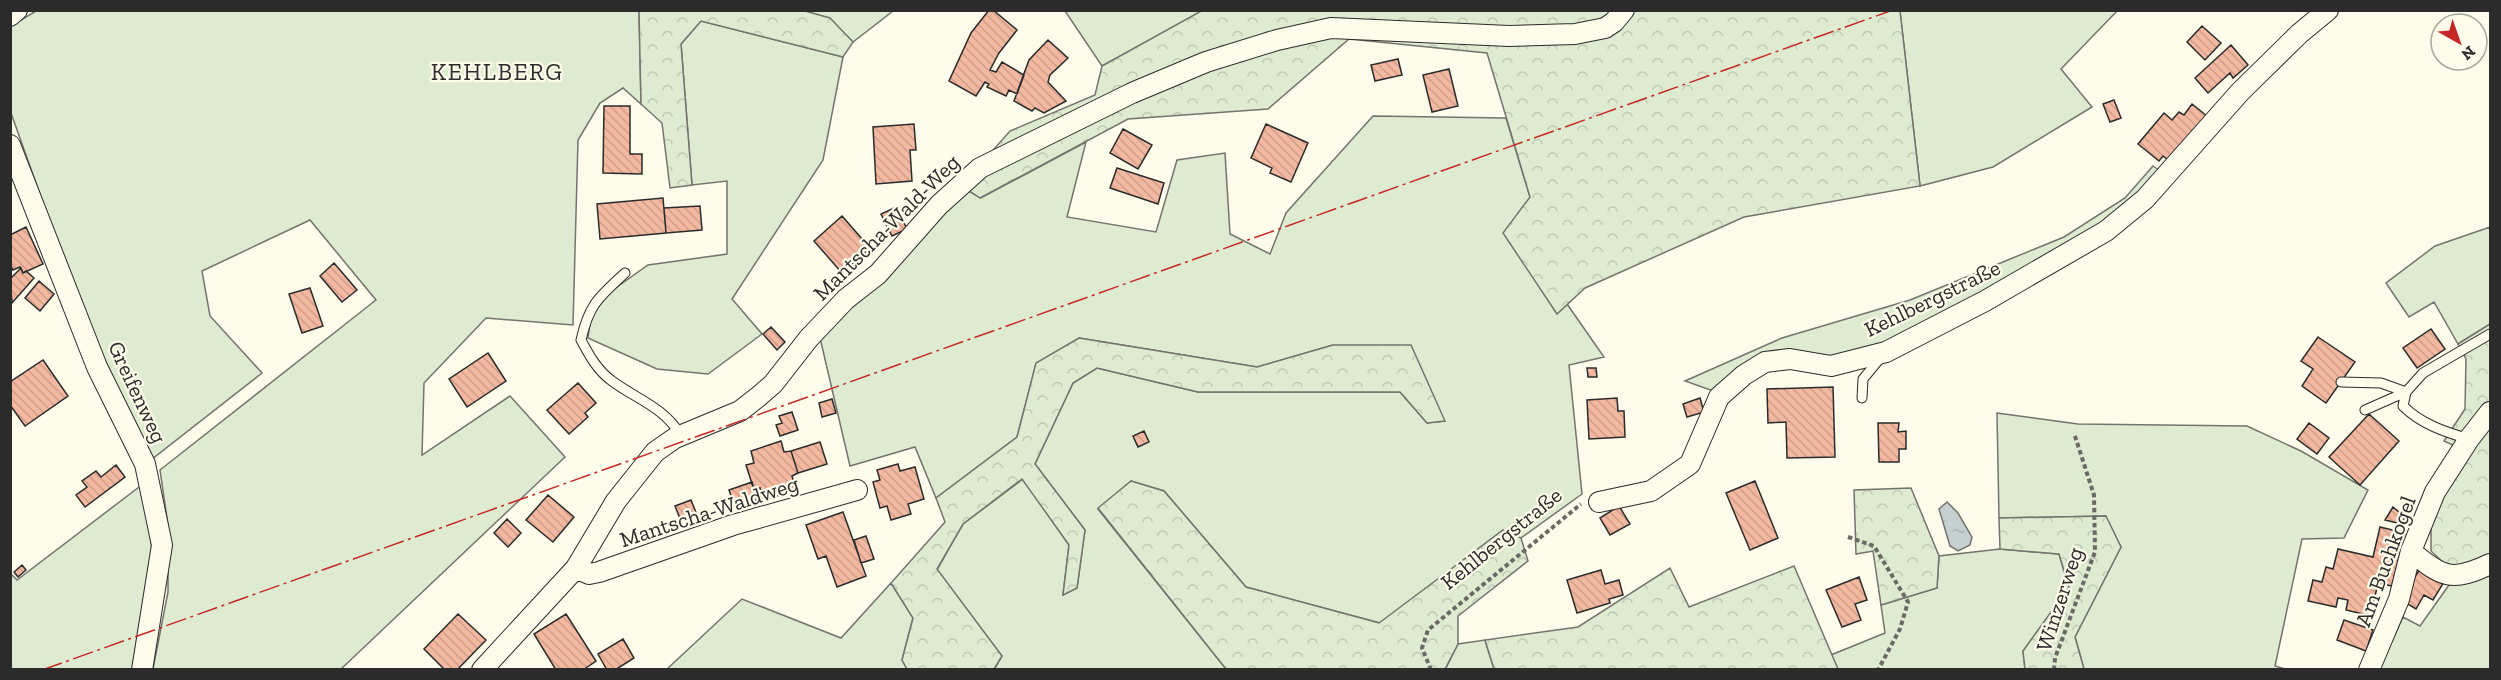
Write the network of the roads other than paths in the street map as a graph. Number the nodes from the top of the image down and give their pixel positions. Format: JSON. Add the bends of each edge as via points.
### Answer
{"nodes":[{"id":1,"x":17,"y":10,"type":"edge"},
{"id":2,"x":1624,"y":10,"type":"edge"},
{"id":3,"x":2328,"y":10,"type":"edge"},
{"id":4,"x":10,"y":16,"type":"edge"},
{"id":5,"x":10,"y":146,"type":"edge"},
{"id":6,"x":625,"y":273,"type":"dead end"},
{"id":7,"x":2490,"y":334,"type":"edge"},
{"id":8,"x":1886,"y":352,"type":"junction"},
{"id":9,"x":2341,"y":382,"type":"dead end"},
{"id":10,"x":2406,"y":392,"type":"junction"},
{"id":11,"x":1862,"y":398,"type":"dead end"},
{"id":12,"x":2365,"y":410,"type":"dead end"},
{"id":13,"x":2490,"y":412,"type":"edge"},
{"id":14,"x":681,"y":435,"type":"junction"},
{"id":15,"x":2469,"y":439,"type":"junction"},
{"id":16,"x":857,"y":490,"type":"dead end"},
{"id":17,"x":1599,"y":502,"type":"road end"},
{"id":18,"x":2411,"y":551,"type":"junction"},
{"id":19,"x":2490,"y":564,"type":"edge"},
{"id":20,"x":576,"y":568,"type":"junction"},
{"id":21,"x":142,"y":669,"type":"edge"},
{"id":22,"x":482,"y":669,"type":"edge"},
{"id":23,"x":2369,"y":669,"type":"edge"}],
"edges":[{"from":1,"to":4,"type":"street"},
{"from":2,"to":14,"type":"street","name":"Mantscha-Wald-Weg","via":[[1605,28],[1575,34],[1509,36],[1332,28],[1206,62],[1132,93],[980,168],[939,205],[878,274],[846,299],[773,384],[740,411]]},
{"from":3,"to":8,"type":"street","name":"Kehlbergstraße","via":[[2240,92],[2145,200],[2106,231],[1985,301]]},
{"from":5,"to":21,"type":"street","name":"Greifenweg","via":[[97,367],[145,464],[162,545]]},
{"from":6,"to":14,"type":"lane","via":[[599,297],[586,317],[581,340],[593,362],[610,380],[661,411]]},
{"from":7,"to":10,"type":"lane","via":[[2423,373]]},
{"from":8,"to":11,"type":"lane","via":[[1863,379]]},
{"from":8,"to":17,"type":"street","name":"Kehlbergstraße","via":[[1831,366],[1790,360],[1766,362],[1719,397],[1690,464],[1651,491]]},
{"from":9,"to":10,"type":"lane","via":[[2381,383]]},
{"from":10,"to":12,"type":"lane"},
{"from":10,"to":15,"type":"lane","via":[[2403,406],[2415,418]]},
{"from":13,"to":15,"type":"street","name":"Am Buchkogel"},
{"from":14,"to":20,"type":"street","name":"Mantscha-Wald-Weg","via":[[655,452],[641,468]]},
{"from":15,"to":18,"type":"street","name":"Am Buchkogel","via":[[2435,492]]},
{"from":16,"to":20,"type":"street","name":"Mantscha-Waldweg","via":[[733,525],[599,572],[589,574]]},
{"from":18,"to":19,"type":"street","via":[[2449,576],[2475,572]]},
{"from":18,"to":23,"type":"street","name":"Am Buchkogel","via":[[2399,599]]},
{"from":20,"to":22,"type":"street","name":"Mantscha-Wald-Weg"}]}
